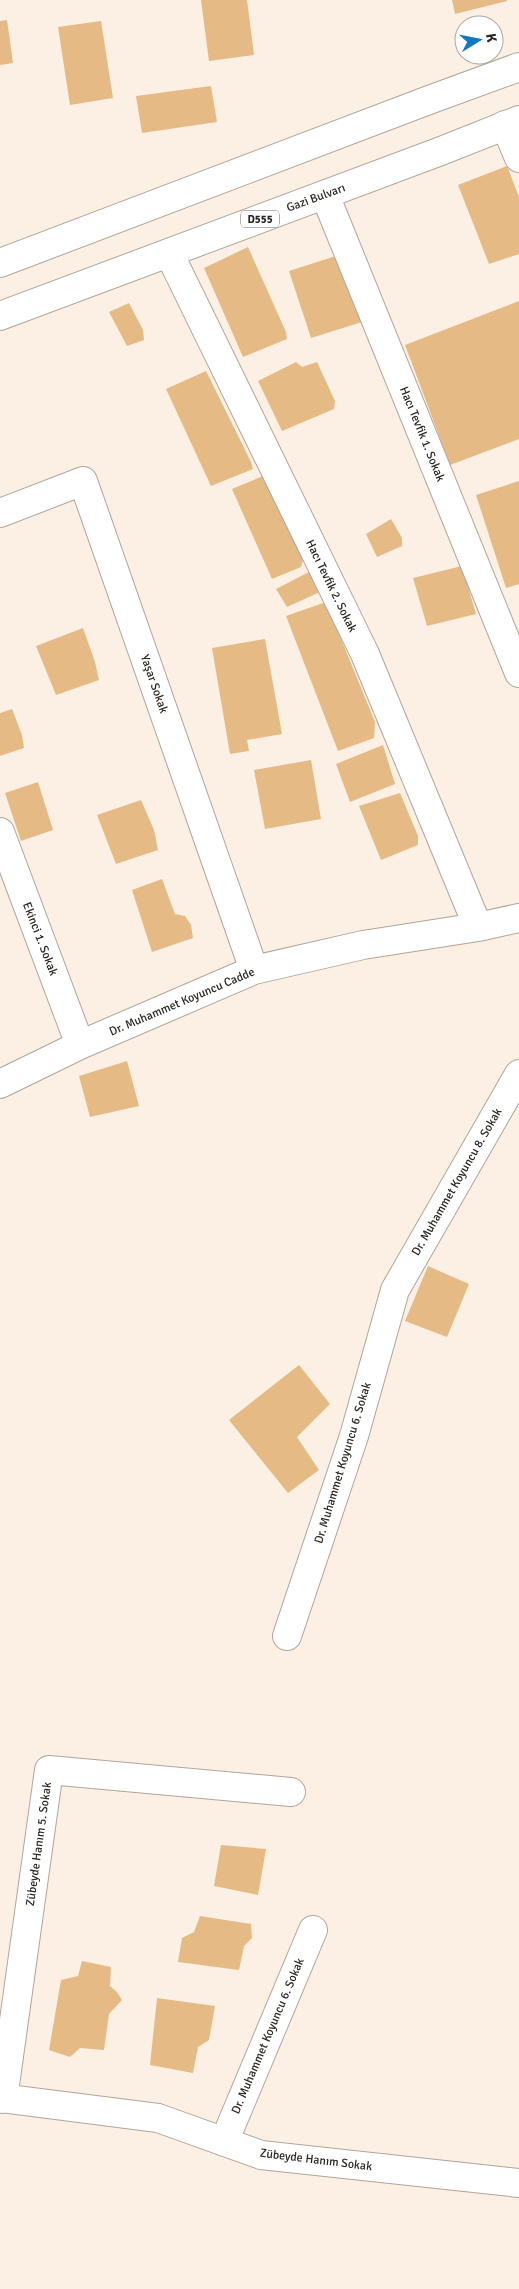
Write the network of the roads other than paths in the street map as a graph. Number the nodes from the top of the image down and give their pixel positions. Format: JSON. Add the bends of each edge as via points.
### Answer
{"nodes":[{"id":1,"x":519,"y":68,"type":"edge"},
{"id":2,"x":512,"y":123,"type":"edge"},
{"id":3,"x":519,"y":158,"type":"edge"},
{"id":4,"x":325,"y":195,"type":"junction"},
{"id":5,"x":169,"y":253,"type":"junction"},
{"id":6,"x":0,"y":263,"type":"edge"},
{"id":7,"x":0,"y":316,"type":"edge"},
{"id":8,"x":0,"y":513,"type":"edge"},
{"id":9,"x":519,"y":673,"type":"edge"},
{"id":10,"x":0,"y":832,"type":"edge"},
{"id":11,"x":519,"y":918,"type":"edge"},
{"id":12,"x":478,"y":927,"type":"junction"},
{"id":13,"x":254,"y":970,"type":"junction"},
{"id":14,"x":80,"y":1045,"type":"junction"},
{"id":15,"x":519,"y":1074,"type":"edge"},
{"id":16,"x":0,"y":1084,"type":"edge"},
{"id":17,"x":395,"y":1290,"type":"joint"},
{"id":18,"x":287,"y":1636,"type":"dead end"},
{"id":19,"x":291,"y":1792,"type":"dead end"},
{"id":20,"x":312,"y":1930,"type":"dead end"},
{"id":21,"x":2,"y":2099,"type":"edge"},
{"id":22,"x":224,"y":2142,"type":"junction"},
{"id":23,"x":519,"y":2183,"type":"edge"}],
"edges":[{"from":1,"to":6,"type":"street"},
{"from":2,"to":3,"type":"street"},
{"from":2,"to":4,"type":"street","name":"Gazi Bulvarı","number":"D555"},
{"from":4,"to":5,"type":"street","name":"Gazi Bulvarı","number":"D555"},
{"from":4,"to":9,"type":"street","name":"Hacı Tevfik 1. Sokak"},
{"from":5,"to":7,"type":"street","name":"Gazi Bulvarı","number":"D555"},
{"from":5,"to":12,"type":"street","name":"Hacı Tevfik 2. Sokak","via":[[364,654]]},
{"from":8,"to":13,"type":"street","name":"Yaşar Sokak","via":[[83,481]]},
{"from":10,"to":14,"type":"street","name":"Ekinci 1. Sokak"},
{"from":11,"to":12,"type":"street","name":"Dr. Muhammet Koyuncu Cadde"},
{"from":12,"to":13,"type":"street","name":"Dr. Muhammet Koyuncu Cadde","via":[[363,945]]},
{"from":13,"to":14,"type":"street","name":"Dr. Muhammet Koyuncu Cadde"},
{"from":14,"to":16,"type":"street","name":"Dr. Muhammet Koyuncu Cadde"},
{"from":15,"to":17,"type":"street","name":"Dr. Muhammet Koyuncu 8. Sokak"},
{"from":17,"to":18,"type":"street","name":"Dr. Muhammet Koyuncu 6. Sokak","via":[[354,1436]]},
{"from":19,"to":21,"type":"street","name":"Zübeyde Hanım 5. Sokak","via":[[49,1770]]},
{"from":20,"to":22,"type":"street","name":"Dr. Muhammet Koyuncu 6. Sokak"},
{"from":21,"to":22,"type":"street","name":"Zübeyde Hanım Sokak","via":[[158,2118]]},
{"from":22,"to":23,"type":"street","name":"Zübeyde Hanım Sokak","via":[[261,2155]]}]}
